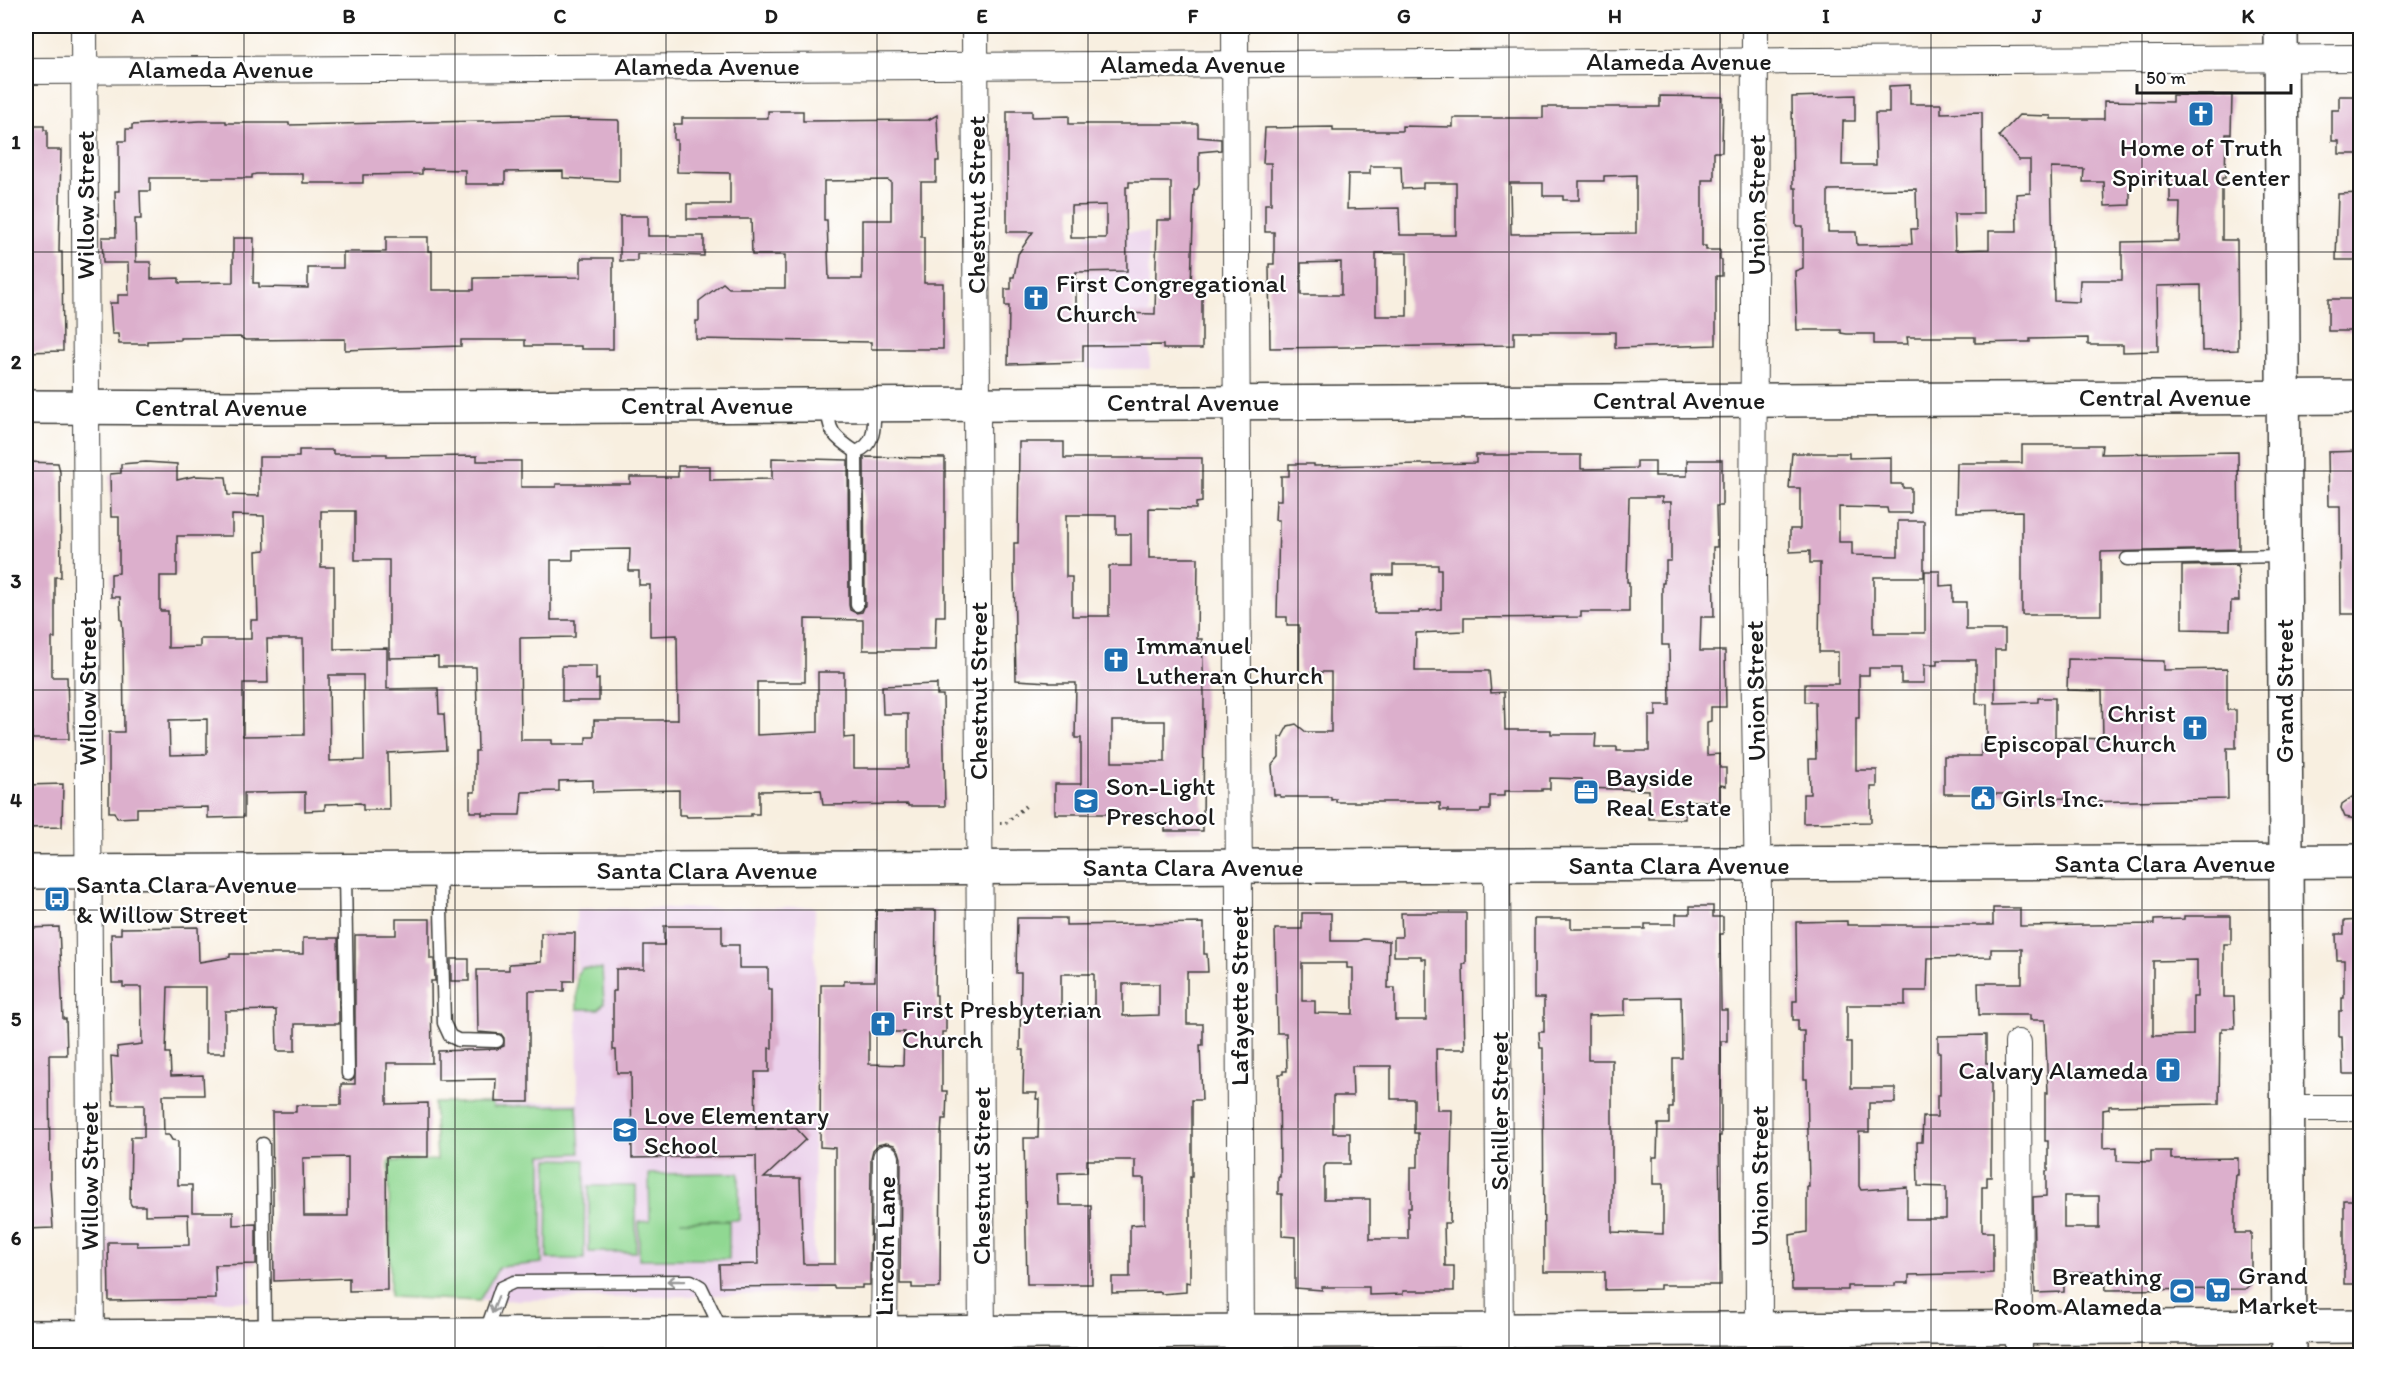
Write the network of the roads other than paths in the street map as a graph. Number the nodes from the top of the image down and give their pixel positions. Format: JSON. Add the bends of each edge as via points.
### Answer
{"nodes":[{"id":1,"x":84,"y":26,"type":"edge"},
{"id":2,"x":975,"y":26,"type":"edge"},
{"id":3,"x":1235,"y":26,"type":"edge"},
{"id":4,"x":1755,"y":26,"type":"edge"},
{"id":5,"x":2282,"y":26,"type":"edge"},
{"id":6,"x":2282,"y":58,"type":"junction"},
{"id":7,"x":2361,"y":58,"type":"edge"},
{"id":8,"x":1756,"y":61,"type":"junction"},
{"id":9,"x":1235,"y":63,"type":"junction"},
{"id":10,"x":975,"y":65,"type":"junction"},
{"id":11,"x":26,"y":70,"type":"edge"},
{"id":12,"x":85,"y":70,"type":"junction"},
{"id":13,"x":2283,"y":397,"type":"junction"},
{"id":14,"x":2361,"y":397,"type":"edge"},
{"id":15,"x":1755,"y":399,"type":"junction"},
{"id":16,"x":1236,"y":402,"type":"junction"},
{"id":17,"x":978,"y":403,"type":"junction"},
{"id":18,"x":829,"y":404,"type":"junction"},
{"id":19,"x":874,"y":404,"type":"junction"},
{"id":20,"x":26,"y":407,"type":"edge"},
{"id":21,"x":86,"y":407,"type":"junction"},
{"id":22,"x":856,"y":452,"type":"junction"},
{"id":23,"x":2283,"y":556,"type":"junction"},
{"id":24,"x":2127,"y":559,"type":"dead end"},
{"id":25,"x":857,"y":605,"type":"dead end"},
{"id":26,"x":2361,"y":861,"type":"edge"},
{"id":27,"x":2285,"y":862,"type":"junction"},
{"id":28,"x":1758,"y":865,"type":"junction"},
{"id":29,"x":1497,"y":866,"type":"junction"},
{"id":30,"x":1239,"y":867,"type":"junction"},
{"id":31,"x":979,"y":868,"type":"junction"},
{"id":32,"x":440,"y":871,"type":"junction"},
{"id":33,"x":26,"y":872,"type":"edge"},
{"id":34,"x":88,"y":872,"type":"junction"},
{"id":35,"x":345,"y":872,"type":"junction"},
{"id":36,"x":497,"y":1041,"type":"dead end"},
{"id":37,"x":2018,"y":1043,"type":"dead end"},
{"id":38,"x":348,"y":1074,"type":"dead end"},
{"id":39,"x":2287,"y":1108,"type":"junction"},
{"id":40,"x":2361,"y":1108,"type":"edge"},
{"id":41,"x":263,"y":1144,"type":"dead end"},
{"id":42,"x":886,"y":1158,"type":"dead end"},
{"id":43,"x":2361,"y":1326,"type":"edge"},
{"id":44,"x":884,"y":1333,"type":"junction"},
{"id":45,"x":484,"y":1335,"type":"junction"},
{"id":46,"x":724,"y":1335,"type":"junction"},
{"id":47,"x":26,"y":1337,"type":"edge"},
{"id":48,"x":265,"y":1337,"type":"junction"},
{"id":49,"x":2289,"y":1341,"type":"edge"},
{"id":50,"x":2019,"y":1342,"type":"edge"},
{"id":51,"x":1500,"y":1343,"type":"edge"},
{"id":52,"x":1759,"y":1343,"type":"edge"},
{"id":53,"x":982,"y":1344,"type":"edge"},
{"id":54,"x":1241,"y":1344,"type":"edge"},
{"id":55,"x":91,"y":1346,"type":"edge"}],
"edges":[{"from":1,"to":12,"type":"street","name":"Willow Street"},
{"from":2,"to":10,"type":"street","name":"Chestnut Street"},
{"from":3,"to":9,"type":"street","name":"Lafayette Street"},
{"from":4,"to":8,"type":"street","name":"Union Street"},
{"from":5,"to":6,"type":"street","name":"Grand Street"},
{"from":6,"to":7,"type":"street","name":"Alameda Avenue"},
{"from":6,"to":8,"type":"street","name":"Alameda Avenue"},
{"from":6,"to":13,"type":"street","name":"Grand Street"},
{"from":8,"to":9,"type":"street","name":"Alameda Avenue"},
{"from":8,"to":15,"type":"street","name":"Union Street"},
{"from":9,"to":10,"type":"street","name":"Alameda Avenue"},
{"from":9,"to":16,"type":"street","name":"Lafayette Street"},
{"from":10,"to":12,"type":"street","name":"Alameda Avenue"},
{"from":10,"to":17,"type":"street","name":"Chestnut Street"},
{"from":11,"to":12,"type":"street","name":"Alameda Avenue"},
{"from":12,"to":21,"type":"street","name":"Willow Street"},
{"from":13,"to":14,"type":"street","name":"Central Avenue"},
{"from":13,"to":15,"type":"street","name":"Central Avenue"},
{"from":13,"to":23,"type":"street","name":"Grand Street"},
{"from":15,"to":16,"type":"street","name":"Central Avenue"},
{"from":15,"to":28,"type":"street","name":"Union Street","via":[[1753,585]]},
{"from":16,"to":17,"type":"street","name":"Central Avenue"},
{"from":16,"to":30,"type":"street","name":"Lafayette Street"},
{"from":17,"to":19,"type":"street","name":"Central Avenue"},
{"from":17,"to":31,"type":"street","name":"Chestnut Street"},
{"from":18,"to":19,"type":"street","name":"Central Avenue"},
{"from":18,"to":21,"type":"street","name":"Central Avenue"},
{"from":18,"to":22,"type":"lane","via":[[827,420],[831,430]]},
{"from":19,"to":22,"type":"lane","via":[[870,442]]},
{"from":20,"to":21,"type":"street","name":"Central Avenue"},
{"from":21,"to":34,"type":"street","name":"Willow Street"},
{"from":22,"to":25,"type":"lane"},
{"from":23,"to":24,"type":"lane"},
{"from":23,"to":27,"type":"street","name":"Grand Street"},
{"from":26,"to":27,"type":"street","name":"Santa Clara Avenue"},
{"from":27,"to":28,"type":"street","name":"Santa Clara Avenue"},
{"from":27,"to":39,"type":"street","name":"Grand Street"},
{"from":28,"to":29,"type":"street","name":"Santa Clara Avenue"},
{"from":28,"to":52,"type":"street","name":"Union Street"},
{"from":29,"to":30,"type":"street","name":"Santa Clara Avenue"},
{"from":29,"to":51,"type":"street","name":"Schiller Street"},
{"from":30,"to":31,"type":"street","name":"Santa Clara Avenue"},
{"from":30,"to":54,"type":"street","name":"Lafayette Street"},
{"from":31,"to":32,"type":"street","name":"Santa Clara Avenue"},
{"from":31,"to":53,"type":"street","name":"Chestnut Street"},
{"from":32,"to":35,"type":"street","name":"Santa Clara Avenue"},
{"from":32,"to":36,"type":"lane","via":[[444,1023],[450,1036],[458,1040]]},
{"from":33,"to":34,"type":"street","name":"Santa Clara Avenue"},
{"from":34,"to":35,"type":"street","name":"Santa Clara Avenue"},
{"from":34,"to":55,"type":"street","name":"Willow Street"},
{"from":35,"to":38,"type":"lane"},
{"from":37,"to":50,"type":"street"},
{"from":39,"to":40,"type":"street"},
{"from":39,"to":49,"type":"street","name":"Grand Street"},
{"from":41,"to":48,"type":"lane"},
{"from":42,"to":44,"type":"street","name":"Lincoln Lane"},
{"from":43,"to":49,"type":"street"},
{"from":44,"to":46,"type":"street"},
{"from":44,"to":53,"type":"street"},
{"from":45,"to":46,"type":"street"},
{"from":46,"to":45,"type":"lane","one_way":true,"via":[[701,1287],[691,1281],[514,1282],[501,1288]]},
{"from":45,"to":48,"type":"street"},
{"from":47,"to":55,"type":"street"},
{"from":48,"to":55,"type":"street"},
{"from":49,"to":50,"type":"street"},
{"from":50,"to":52,"type":"street"},
{"from":51,"to":52,"type":"street"},
{"from":51,"to":54,"type":"street"},
{"from":53,"to":54,"type":"street"}]}
